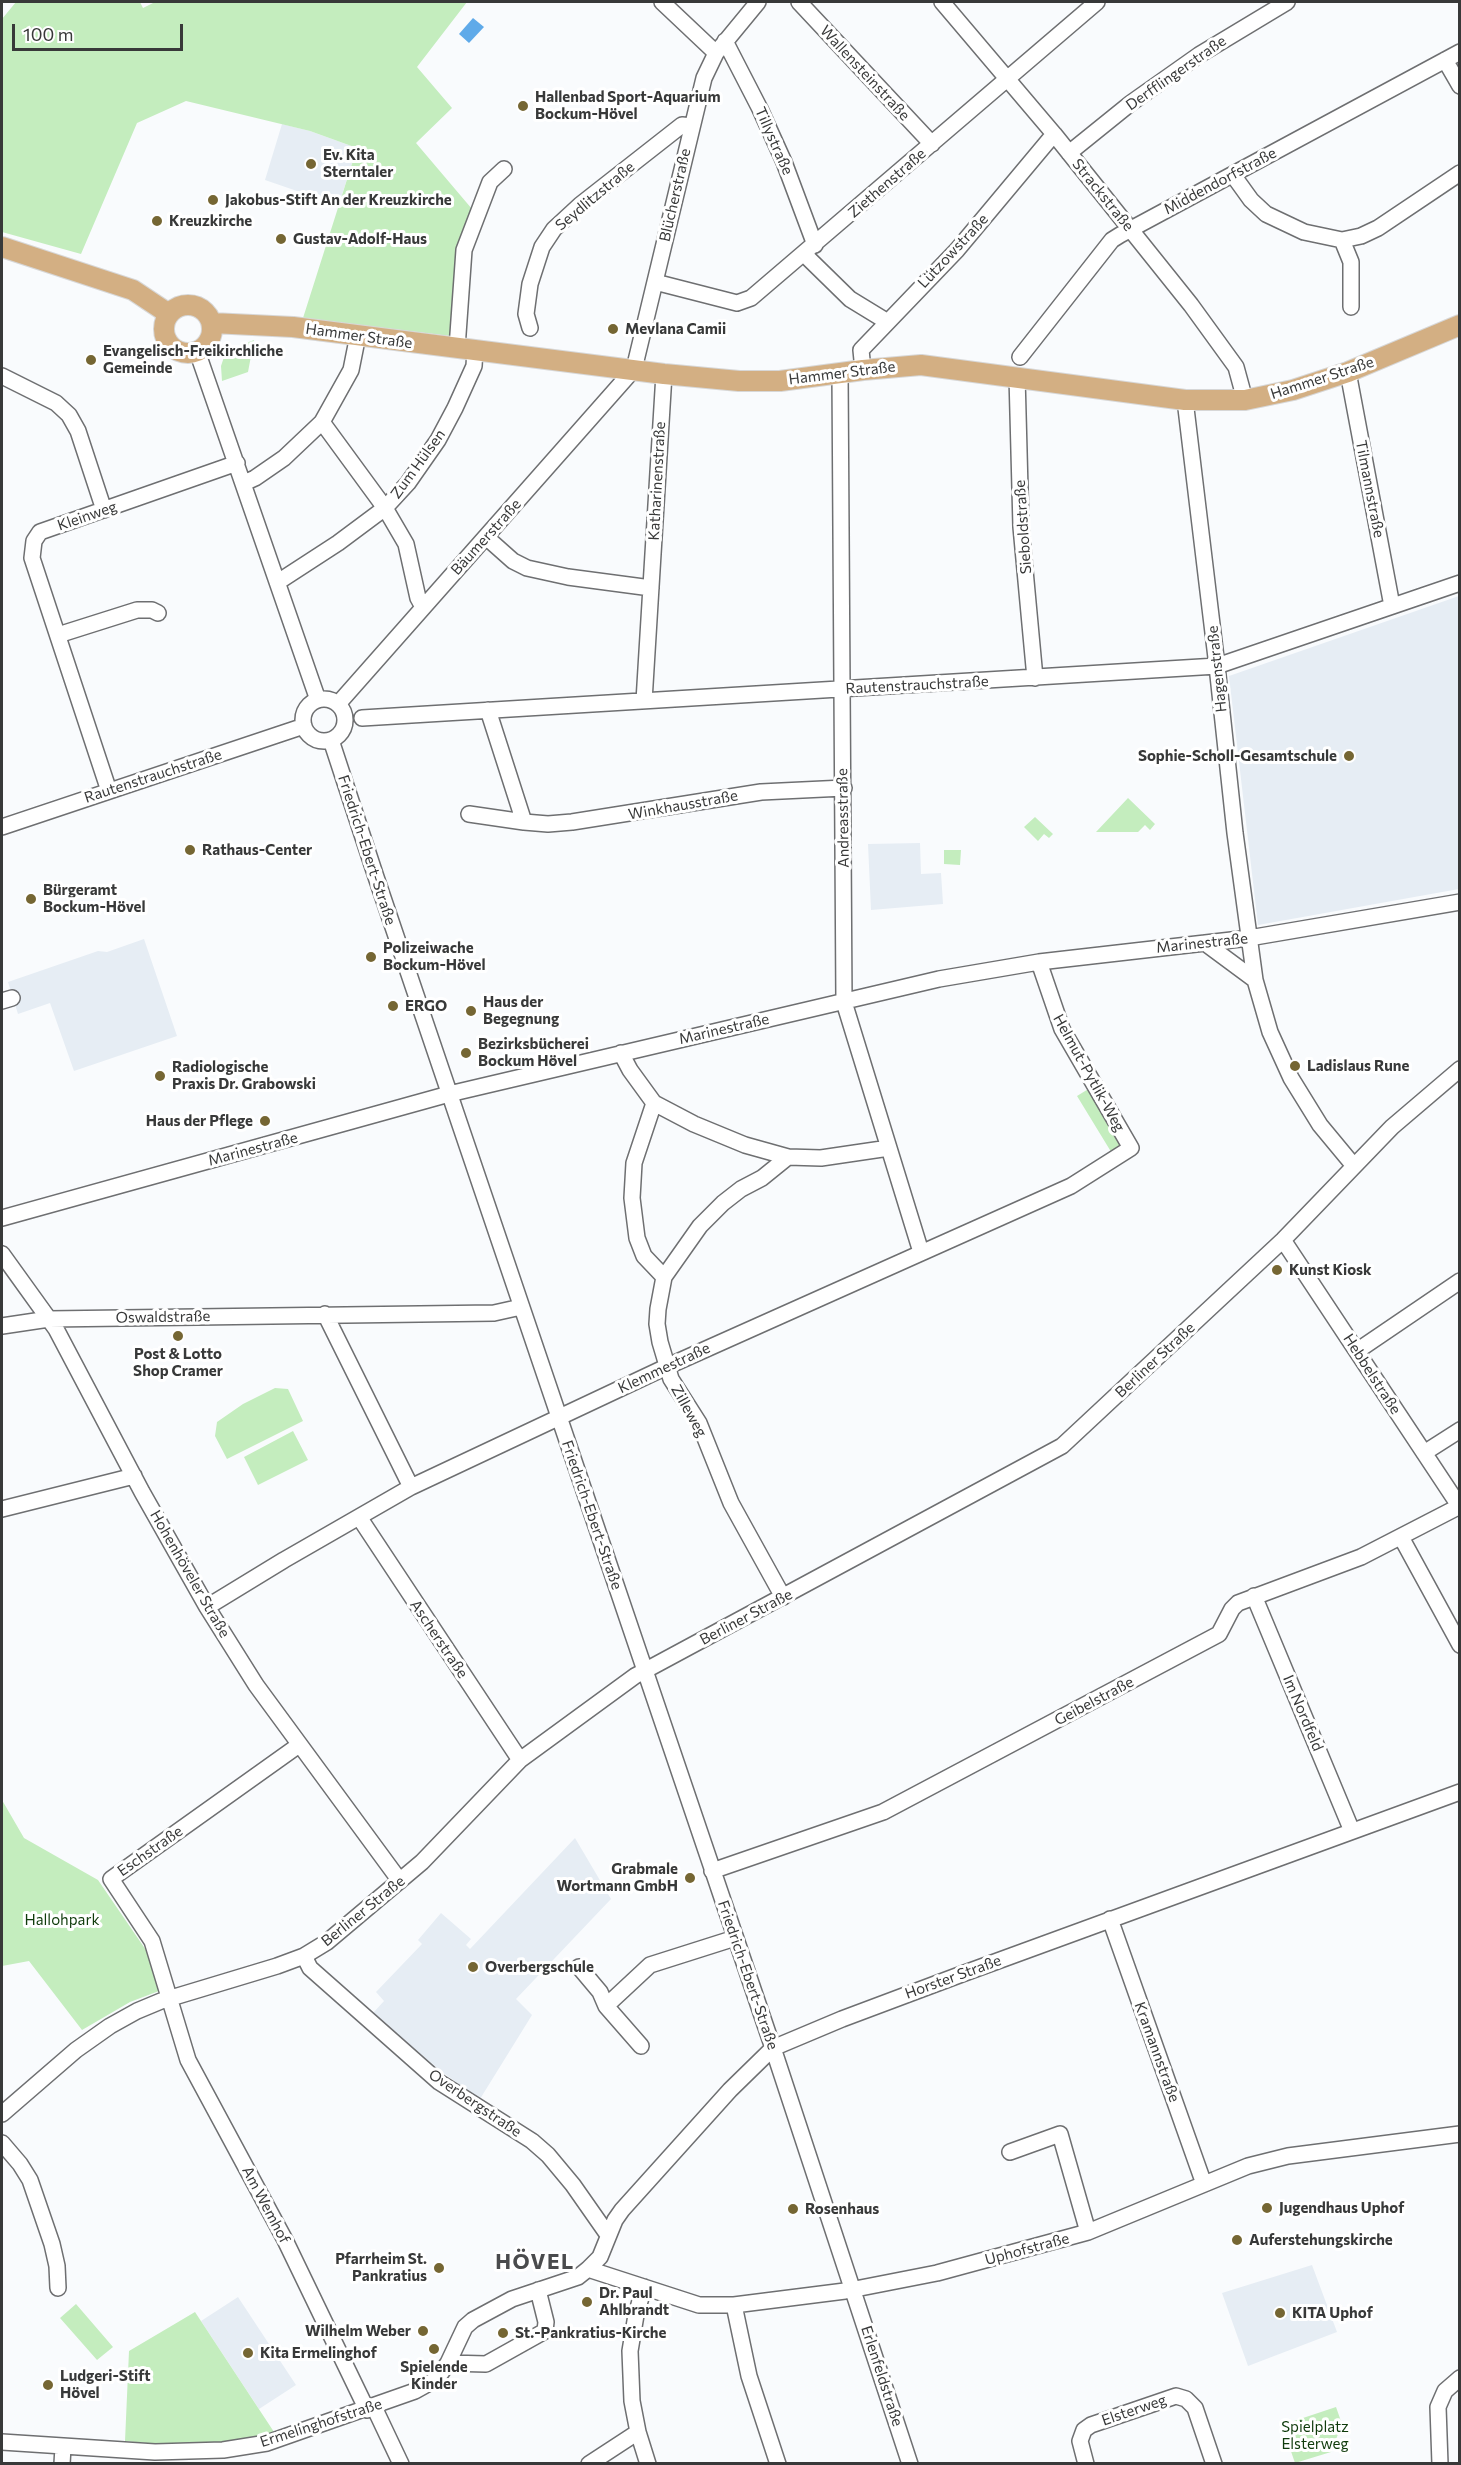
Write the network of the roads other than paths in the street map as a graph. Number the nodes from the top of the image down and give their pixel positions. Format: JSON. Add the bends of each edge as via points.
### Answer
{"nodes":[{"id":1,"x":662,"y":2,"type":"edge"},
{"id":2,"x":758,"y":2,"type":"edge"},
{"id":3,"x":799,"y":2,"type":"edge"},
{"id":4,"x":942,"y":2,"type":"edge"},
{"id":5,"x":1097,"y":2,"type":"edge"},
{"id":6,"x":1287,"y":2,"type":"edge"},
{"id":7,"x":720,"y":47,"type":"junction"},
{"id":8,"x":1460,"y":52,"type":"edge"},
{"id":9,"x":1445,"y":60,"type":"junction"},
{"id":10,"x":1008,"y":79,"type":"junction"},
{"id":11,"x":1460,"y":86,"type":"edge"},
{"id":12,"x":691,"y":126,"type":"junction"},
{"id":13,"x":1054,"y":134,"type":"junction"},
{"id":14,"x":932,"y":144,"type":"junction"},
{"id":15,"x":1069,"y":153,"type":"junction"},
{"id":16,"x":504,"y":169,"type":"dead end"},
{"id":17,"x":1460,"y":173,"type":"edge"},
{"id":18,"x":1233,"y":175,"type":"junction"},
{"id":19,"x":1131,"y":228,"type":"junction"},
{"id":20,"x":1342,"y":240,"type":"junction"},
{"id":21,"x":2,"y":247,"type":"edge"},
{"id":22,"x":809,"y":249,"type":"junction"},
{"id":23,"x":654,"y":282,"type":"junction"},
{"id":24,"x":1351,"y":307,"type":"dead end"},
{"id":25,"x":169,"y":314,"type":"junction"},
{"id":26,"x":886,"y":321,"type":"junction"},
{"id":27,"x":212,"y":323,"type":"junction"},
{"id":28,"x":1460,"y":325,"type":"edge"},
{"id":29,"x":530,"y":328,"type":"dead end"},
{"id":30,"x":358,"y":335,"type":"junction"},
{"id":31,"x":197,"y":351,"type":"junction"},
{"id":32,"x":469,"y":355,"type":"junction"},
{"id":33,"x":1019,"y":367,"type":"junction"},
{"id":34,"x":634,"y":369,"type":"junction"},
{"id":35,"x":863,"y":370,"type":"junction"},
{"id":36,"x":1348,"y":372,"type":"junction"},
{"id":37,"x":840,"y":373,"type":"junction"},
{"id":38,"x":664,"y":374,"type":"junction"},
{"id":39,"x":9,"y":379,"type":"edge"},
{"id":40,"x":1185,"y":400,"type":"junction"},
{"id":41,"x":1245,"y":400,"type":"junction"},
{"id":42,"x":322,"y":422,"type":"junction"},
{"id":43,"x":237,"y":463,"type":"junction"},
{"id":44,"x":244,"y":483,"type":"junction"},
{"id":45,"x":385,"y":508,"type":"junction"},
{"id":46,"x":104,"y":510,"type":"junction"},
{"id":47,"x":486,"y":537,"type":"junction"},
{"id":48,"x":278,"y":582,"type":"junction"},
{"id":49,"x":1460,"y":583,"type":"edge"},
{"id":50,"x":651,"y":588,"type":"junction"},
{"id":51,"x":1392,"y":606,"type":"junction"},
{"id":52,"x":423,"y":607,"type":"junction"},
{"id":53,"x":158,"y":613,"type":"dead end"},
{"id":54,"x":58,"y":636,"type":"junction"},
{"id":55,"x":1217,"y":666,"type":"junction"},
{"id":56,"x":1035,"y":678,"type":"junction"},
{"id":57,"x":841,"y":690,"type":"junction"},
{"id":58,"x":318,"y":700,"type":"junction"},
{"id":59,"x":644,"y":701,"type":"junction"},
{"id":60,"x":338,"y":704,"type":"junction"},
{"id":61,"x":488,"y":710,"type":"junction"},
{"id":62,"x":362,"y":718,"type":"dead end"},
{"id":63,"x":304,"y":726,"type":"junction"},
{"id":64,"x":331,"y":740,"type":"junction"},
{"id":65,"x":843,"y":788,"type":"junction"},
{"id":66,"x":109,"y":791,"type":"junction"},
{"id":67,"x":469,"y":814,"type":"dead end"},
{"id":68,"x":524,"y":822,"type":"junction"},
{"id":69,"x":2,"y":827,"type":"edge"},
{"id":70,"x":1460,"y":902,"type":"edge"},
{"id":71,"x":1249,"y":938,"type":"junction"},
{"id":72,"x":1205,"y":943,"type":"junction"},
{"id":73,"x":1039,"y":962,"type":"junction"},
{"id":74,"x":1255,"y":980,"type":"junction"},
{"id":75,"x":844,"y":1002,"type":"junction"},
{"id":76,"x":621,"y":1053,"type":"junction"},
{"id":77,"x":1460,"y":1070,"type":"edge"},
{"id":78,"x":449,"y":1094,"type":"junction"},
{"id":79,"x":654,"y":1103,"type":"junction"},
{"id":80,"x":889,"y":1148,"type":"junction"},
{"id":81,"x":1131,"y":1148,"type":"joint"},
{"id":82,"x":788,"y":1157,"type":"junction"},
{"id":83,"x":1354,"y":1166,"type":"junction"},
{"id":84,"x":2,"y":1218,"type":"edge"},
{"id":85,"x":1283,"y":1240,"type":"junction"},
{"id":86,"x":921,"y":1252,"type":"junction"},
{"id":87,"x":2,"y":1254,"type":"edge"},
{"id":88,"x":664,"y":1277,"type":"junction"},
{"id":89,"x":1460,"y":1281,"type":"edge"},
{"id":90,"x":521,"y":1307,"type":"junction"},
{"id":91,"x":325,"y":1314,"type":"junction"},
{"id":92,"x":49,"y":1318,"type":"junction"},
{"id":93,"x":2,"y":1326,"type":"edge"},
{"id":94,"x":1357,"y":1351,"type":"junction"},
{"id":95,"x":666,"y":1367,"type":"junction"},
{"id":96,"x":559,"y":1416,"type":"junction"},
{"id":97,"x":1460,"y":1430,"type":"edge"},
{"id":98,"x":1424,"y":1453,"type":"junction"},
{"id":99,"x":134,"y":1476,"type":"junction"},
{"id":100,"x":411,"y":1487,"type":"junction"},
{"id":101,"x":1459,"y":1507,"type":"edge"},
{"id":102,"x":2,"y":1509,"type":"edge"},
{"id":103,"x":359,"y":1517,"type":"junction"},
{"id":104,"x":1401,"y":1537,"type":"junction"},
{"id":105,"x":1254,"y":1596,"type":"junction"},
{"id":106,"x":783,"y":1597,"type":"junction"},
{"id":107,"x":207,"y":1607,"type":"junction"},
{"id":108,"x":1460,"y":1645,"type":"edge"},
{"id":109,"x":644,"y":1671,"type":"junction"},
{"id":110,"x":299,"y":1745,"type":"junction"},
{"id":111,"x":520,"y":1760,"type":"junction"},
{"id":112,"x":1460,"y":1792,"type":"edge"},
{"id":113,"x":1352,"y":1831,"type":"junction"},
{"id":114,"x":712,"y":1871,"type":"junction"},
{"id":115,"x":400,"y":1881,"type":"junction"},
{"id":116,"x":1110,"y":1919,"type":"junction"},
{"id":117,"x":735,"y":1938,"type":"junction"},
{"id":118,"x":304,"y":1956,"type":"junction"},
{"id":119,"x":579,"y":1967,"type":"dead end"},
{"id":120,"x":170,"y":1999,"type":"junction"},
{"id":121,"x":606,"y":2006,"type":"junction"},
{"id":122,"x":641,"y":2046,"type":"dead end"},
{"id":123,"x":773,"y":2048,"type":"junction"},
{"id":124,"x":2,"y":2114,"type":"edge"},
{"id":125,"x":1460,"y":2134,"type":"edge"},
{"id":126,"x":2,"y":2144,"type":"edge"},
{"id":127,"x":1010,"y":2152,"type":"dead end"},
{"id":128,"x":1204,"y":2184,"type":"junction"},
{"id":129,"x":1088,"y":2232,"type":"junction"},
{"id":130,"x":608,"y":2235,"type":"junction"},
{"id":131,"x":588,"y":2269,"type":"junction"},
{"id":132,"x":644,"y":2287,"type":"junction"},
{"id":133,"x":58,"y":2288,"type":"dead end"},
{"id":134,"x":854,"y":2289,"type":"junction"},
{"id":135,"x":538,"y":2290,"type":"junction"},
{"id":136,"x":734,"y":2305,"type":"junction"},
{"id":137,"x":448,"y":2363,"type":"junction"},
{"id":138,"x":1460,"y":2378,"type":"edge"},
{"id":139,"x":371,"y":2408,"type":"junction"},
{"id":140,"x":638,"y":2432,"type":"junction"},
{"id":141,"x":2,"y":2442,"type":"edge"},
{"id":142,"x":63,"y":2447,"type":"junction"},
{"id":143,"x":62,"y":2463,"type":"edge"},
{"id":144,"x":401,"y":2463,"type":"edge"},
{"id":145,"x":589,"y":2463,"type":"edge"},
{"id":146,"x":648,"y":2463,"type":"edge"},
{"id":147,"x":778,"y":2463,"type":"edge"},
{"id":148,"x":910,"y":2463,"type":"edge"},
{"id":149,"x":1086,"y":2463,"type":"edge"},
{"id":150,"x":1214,"y":2463,"type":"edge"},
{"id":151,"x":1440,"y":2463,"type":"edge"}],
"edges":[{"from":1,"to":7,"type":"street","name":"Tillystraße"},
{"from":2,"to":7,"type":"street","name":"Blücherstraße"},
{"from":3,"to":14,"type":"street","name":"Wallensteinstraße"},
{"from":4,"to":10,"type":"street","name":"Strackstraße"},
{"from":5,"to":10,"type":"street","name":"Ziethenstraße"},
{"from":6,"to":15,"type":"street","name":"Derfflingerstraße","via":[[1199,55]]},
{"from":7,"to":12,"type":"street","name":"Blücherstraße","via":[[704,78]]},
{"from":7,"to":22,"type":"street","name":"Tillystraße","via":[[745,79],[784,162]]},
{"from":8,"to":9,"type":"street","name":"Middendorfstraße"},
{"from":9,"to":11,"type":"street"},
{"from":9,"to":18,"type":"street","name":"Middendorfstraße"},
{"from":10,"to":13,"type":"street","name":"Strackstraße"},
{"from":10,"to":14,"type":"street","name":"Ziethenstraße"},
{"from":12,"to":23,"type":"street","name":"Blücherstraße"},
{"from":12,"to":29,"type":"street","name":"Seydlitzstraße","via":[[682,125],[554,230],[542,248],[530,284],[526,314]]},
{"from":13,"to":15,"type":"street","name":"Strackstraße"},
{"from":13,"to":26,"type":"street","name":"Lützowstraße","via":[[957,250]]},
{"from":14,"to":22,"type":"street","name":"Ziethenstraße"},
{"from":15,"to":19,"type":"street","name":"Strackstraße"},
{"from":16,"to":32,"type":"street","via":[[487,188],[464,250]]},
{"from":17,"to":20,"type":"street","via":[[1378,228]]},
{"from":18,"to":19,"type":"street","name":"Middendorfstraße"},
{"from":18,"to":20,"type":"street","via":[[1266,214],[1304,232]]},
{"from":19,"to":33,"type":"street","name":"Middendorfstraße","via":[[1112,240]]},
{"from":19,"to":41,"type":"street","name":"Strackstraße","via":[[1236,367]]},
{"from":20,"to":24,"type":"street","via":[[1351,262]]},
{"from":21,"to":25,"type":"main road","via":[[133,290]]},
{"from":22,"to":23,"type":"street","name":"Ziethenstraße","via":[[743,302]]},
{"from":22,"to":26,"type":"street","via":[[850,299]]},
{"from":23,"to":34,"type":"street","name":"Blücherstraße"},
{"from":25,"to":27,"type":"main road","via":[[190,304],[202,308]]},
{"from":25,"to":31,"type":"main road","via":[[164,327],[171,346],[183,352]]},
{"from":26,"to":35,"type":"street","name":"Lützowstraße","via":[[861,350]]},
{"from":27,"to":30,"type":"main road","name":"Hammer Straße"},
{"from":27,"to":31,"type":"main road","via":[[210,340]]},
{"from":28,"to":36,"type":"main road","name":"Hammer Straße"},
{"from":30,"to":32,"type":"main road","name":"Hammer Straße"},
{"from":30,"to":42,"type":"street","via":[[351,370]]},
{"from":31,"to":43,"type":"street"},
{"from":32,"to":34,"type":"main road","name":"Hammer Straße"},
{"from":32,"to":45,"type":"street","name":"Zum Hülsen","via":[[438,441]]},
{"from":33,"to":35,"type":"main road","name":"Hammer Straße","via":[[921,365]]},
{"from":33,"to":40,"type":"main road","name":"Hammer Straße"},
{"from":33,"to":56,"type":"street","name":"Sieboldstraße","via":[[1021,527]]},
{"from":34,"to":38,"type":"main road","name":"Hammer Straße"},
{"from":34,"to":47,"type":"street","name":"Bäumerstraße"},
{"from":35,"to":37,"type":"main road","name":"Hammer Straße"},
{"from":36,"to":41,"type":"main road","name":"Hammer Straße"},
{"from":36,"to":51,"type":"street","name":"Tilmannstraße"},
{"from":37,"to":38,"type":"main road","name":"Hammer Straße","via":[[765,382]]},
{"from":37,"to":57,"type":"street","name":"Andreasstraße"},
{"from":38,"to":50,"type":"street","name":"Katharinenstraße"},
{"from":39,"to":46,"type":"street","via":[[56,403],[69,415],[78,430]]},
{"from":40,"to":41,"type":"main road","name":"Hammer Straße"},
{"from":40,"to":55,"type":"street","name":"Hagenstraße"},
{"from":42,"to":44,"type":"street","via":[[284,458]]},
{"from":42,"to":45,"type":"street"},
{"from":43,"to":44,"type":"street"},
{"from":43,"to":46,"type":"street","name":"Kleinweg"},
{"from":44,"to":48,"type":"street"},
{"from":45,"to":48,"type":"street","name":"Zum Hülsen"},
{"from":45,"to":52,"type":"street","via":[[406,544]]},
{"from":46,"to":54,"type":"street","name":"Kleinweg","via":[[40,532],[34,541],[32,558]]},
{"from":47,"to":50,"type":"street","via":[[527,568]]},
{"from":47,"to":52,"type":"street","name":"Bäumerstraße"},
{"from":48,"to":58,"type":"street"},
{"from":49,"to":51,"type":"street","name":"Rautenstrauchstraße"},
{"from":50,"to":59,"type":"street","name":"Katharinenstraße"},
{"from":51,"to":55,"type":"street","name":"Rautenstrauchstraße"},
{"from":52,"to":60,"type":"street","name":"Bäumerstraße"},
{"from":53,"to":54,"type":"street","via":[[137,610]]},
{"from":54,"to":66,"type":"street","name":"Kleinweg"},
{"from":55,"to":56,"type":"street","name":"Rautenstrauchstraße"},
{"from":55,"to":71,"type":"street","name":"Hagenstraße"},
{"from":56,"to":57,"type":"street","name":"Rautenstrauchstraße"},
{"from":57,"to":59,"type":"street","name":"Rautenstrauchstraße"},
{"from":57,"to":65,"type":"street","name":"Andreasstraße"},
{"from":58,"to":60,"type":"street"},
{"from":58,"to":63,"type":"street","via":[[304,713]]},
{"from":59,"to":61,"type":"street","name":"Rautenstrauchstraße"},
{"from":60,"to":64,"type":"street","via":[[345,714],[344,726]]},
{"from":61,"to":62,"type":"street","name":"Rautenstrauchstraße"},
{"from":61,"to":68,"type":"street"},
{"from":63,"to":64,"type":"street","via":[[315,738]]},
{"from":63,"to":66,"type":"street","name":"Rautenstrauchstraße"},
{"from":64,"to":78,"type":"street","name":"Friedrich-Ebert-Straße"},
{"from":65,"to":68,"type":"street","name":"Winkhausstraße","via":[[761,792],[572,822]]},
{"from":65,"to":75,"type":"street","name":"Andreasstraße"},
{"from":66,"to":69,"type":"street","name":"Rautenstrauchstraße"},
{"from":67,"to":68,"type":"street","name":"Winkhausstraße"},
{"from":70,"to":71,"type":"street","name":"Marinestraße"},
{"from":71,"to":72,"type":"street","name":"Marinestraße"},
{"from":71,"to":74,"type":"street"},
{"from":72,"to":73,"type":"street","name":"Marinestraße"},
{"from":72,"to":74,"type":"street"},
{"from":73,"to":75,"type":"street","name":"Marinestraße","via":[[939,979]]},
{"from":73,"to":81,"type":"street","name":"Helmut-Pytlik-Weg","via":[[1062,1029]]},
{"from":74,"to":83,"type":"street","via":[[1270,1032],[1291,1078],[1320,1125]]},
{"from":75,"to":76,"type":"street","name":"Marinestraße"},
{"from":75,"to":80,"type":"street","name":"Andreasstraße"},
{"from":76,"to":78,"type":"street","name":"Marinestraße"},
{"from":76,"to":79,"type":"street"},
{"from":77,"to":83,"type":"street","name":"Berliner Straße","via":[[1392,1127]]},
{"from":78,"to":84,"type":"street","name":"Marinestraße"},
{"from":78,"to":90,"type":"street","name":"Friedrich-Ebert-Straße"},
{"from":79,"to":82,"type":"street","via":[[745,1145]]},
{"from":79,"to":88,"type":"street","via":[[634,1163],[632,1198],[644,1256]]},
{"from":80,"to":82,"type":"street","via":[[821,1158]]},
{"from":80,"to":86,"type":"street","name":"Andreasstraße"},
{"from":81,"to":86,"type":"street","name":"Klemmestraße","via":[[1071,1186]]},
{"from":82,"to":88,"type":"street","name":"Zilleweg","via":[[723,1203],[700,1226]]},
{"from":83,"to":85,"type":"street","name":"Berliner Straße"},
{"from":85,"to":94,"type":"street","name":"Hebbelstraße"},
{"from":85,"to":106,"type":"street","name":"Berliner Straße","via":[[1062,1446]]},
{"from":86,"to":95,"type":"street","name":"Klemmestraße"},
{"from":87,"to":92,"type":"street","name":"Hohenhöveler Straße"},
{"from":88,"to":95,"type":"street","name":"Zilleweg","via":[[657,1324]]},
{"from":89,"to":94,"type":"street"},
{"from":90,"to":91,"type":"street","name":"Oswaldstraße","via":[[494,1312]]},
{"from":90,"to":96,"type":"street","name":"Friedrich-Ebert-Straße"},
{"from":91,"to":92,"type":"street","name":"Oswaldstraße"},
{"from":91,"to":100,"type":"street"},
{"from":92,"to":93,"type":"street","name":"Oswaldstraße"},
{"from":92,"to":99,"type":"street","name":"Hohenhöveler Straße"},
{"from":94,"to":98,"type":"street","name":"Hebbelstraße"},
{"from":95,"to":96,"type":"street","name":"Klemmestraße"},
{"from":95,"to":106,"type":"street","name":"Zilleweg","via":[[699,1423],[736,1512]]},
{"from":96,"to":100,"type":"street","name":"Klemmestraße"},
{"from":96,"to":109,"type":"street","name":"Friedrich-Ebert-Straße"},
{"from":97,"to":98,"type":"street"},
{"from":98,"to":101,"type":"street","name":"Hebbelstraße"},
{"from":99,"to":102,"type":"street"},
{"from":99,"to":107,"type":"street","name":"Hohenhöveler Straße"},
{"from":100,"to":103,"type":"street","name":"Klemmestraße"},
{"from":101,"to":104,"type":"street","name":"Geibelstraße"},
{"from":103,"to":107,"type":"street","name":"Klemmestraße"},
{"from":103,"to":111,"type":"street","name":"Ascherstraße"},
{"from":104,"to":105,"type":"street","name":"Geibelstraße","via":[[1360,1557]]},
{"from":104,"to":108,"type":"street"},
{"from":105,"to":113,"type":"street","name":"Im Nordfeld"},
{"from":105,"to":114,"type":"street","name":"Geibelstraße","via":[[1232,1609],[1219,1634],[883,1812]]},
{"from":106,"to":109,"type":"street","name":"Berliner Straße"},
{"from":107,"to":110,"type":"street","name":"Hohenhöveler Straße"},
{"from":109,"to":111,"type":"street","name":"Berliner Straße"},
{"from":109,"to":114,"type":"street","name":"Friedrich-Ebert-Straße"},
{"from":110,"to":115,"type":"street","name":"Hohenhöveler Straße"},
{"from":110,"to":120,"type":"street","name":"Eschstraße","via":[[111,1879],[152,1941]]},
{"from":111,"to":115,"type":"street","name":"Berliner Straße","via":[[438,1847]]},
{"from":112,"to":113,"type":"street","name":"Horster Straße"},
{"from":113,"to":116,"type":"street","name":"Horster Straße"},
{"from":114,"to":117,"type":"street","name":"Friedrich-Ebert-Straße"},
{"from":115,"to":118,"type":"street","name":"Berliner Straße","via":[[327,1942]]},
{"from":116,"to":123,"type":"street","name":"Horster Straße"},
{"from":116,"to":128,"type":"street","name":"Kramannstraße"},
{"from":117,"to":121,"type":"street","via":[[650,1965]]},
{"from":117,"to":123,"type":"street","name":"Friedrich-Ebert-Straße"},
{"from":118,"to":120,"type":"street","name":"Berliner Straße"},
{"from":118,"to":130,"type":"street","name":"Overbergstraße","via":[[310,1968],[439,2082],[548,2155]]},
{"from":119,"to":121,"type":"street","via":[[600,1992]]},
{"from":120,"to":124,"type":"street","name":"Berliner Straße","via":[[105,2029]]},
{"from":120,"to":139,"type":"street","name":"Am Wemhof","via":[[188,2060]]},
{"from":121,"to":122,"type":"street"},
{"from":123,"to":130,"type":"street","name":"Horster Straße","via":[[636,2194]]},
{"from":123,"to":134,"type":"street","name":"Friedrich-Ebert-Straße"},
{"from":125,"to":128,"type":"street","name":"Uphofstraße","via":[[1288,2156],[1248,2166]]},
{"from":126,"to":133,"type":"street","via":[[30,2180],[52,2244]]},
{"from":127,"to":129,"type":"street","via":[[1060,2134]]},
{"from":128,"to":129,"type":"street","name":"Uphofstraße"},
{"from":129,"to":134,"type":"street","name":"Uphofstraße","via":[[937,2273]]},
{"from":130,"to":131,"type":"street","name":"Horster Straße","via":[[600,2256]]},
{"from":131,"to":132,"type":"street","name":"Uphofstraße"},
{"from":131,"to":135,"type":"street","name":"Horster Straße","via":[[578,2277]]},
{"from":132,"to":136,"type":"street","name":"Uphofstraße","via":[[699,2305]]},
{"from":132,"to":140,"type":"street","via":[[630,2350]]},
{"from":134,"to":136,"type":"street","name":"Uphofstraße"},
{"from":134,"to":148,"type":"street","name":"Erlenfeldstraße"},
{"from":135,"to":137,"type":"street","name":"Horster Straße","via":[[473,2320],[460,2334]]},
{"from":135,"to":137,"type":"street","via":[[545,2331],[486,2364]]},
{"from":136,"to":147,"type":"street","via":[[749,2376]]},
{"from":137,"to":139,"type":"street","name":"Ermelinghofstraße","via":[[433,2381]]},
{"from":138,"to":151,"type":"street","via":[[1445,2391],[1438,2407]]},
{"from":139,"to":142,"type":"street","name":"Ermelinghofstraße","via":[[267,2443],[223,2450],[155,2452]]},
{"from":139,"to":144,"type":"street","name":"Am Wemhof"},
{"from":140,"to":145,"type":"street"},
{"from":140,"to":146,"type":"street"},
{"from":141,"to":142,"type":"street","name":"Ermelinghofstraße"},
{"from":142,"to":143,"type":"street"},
{"from":149,"to":150,"type":"street","name":"Elsterweg","via":[[1080,2441],[1084,2430],[1176,2396],[1186,2399],[1195,2409]]}]}
